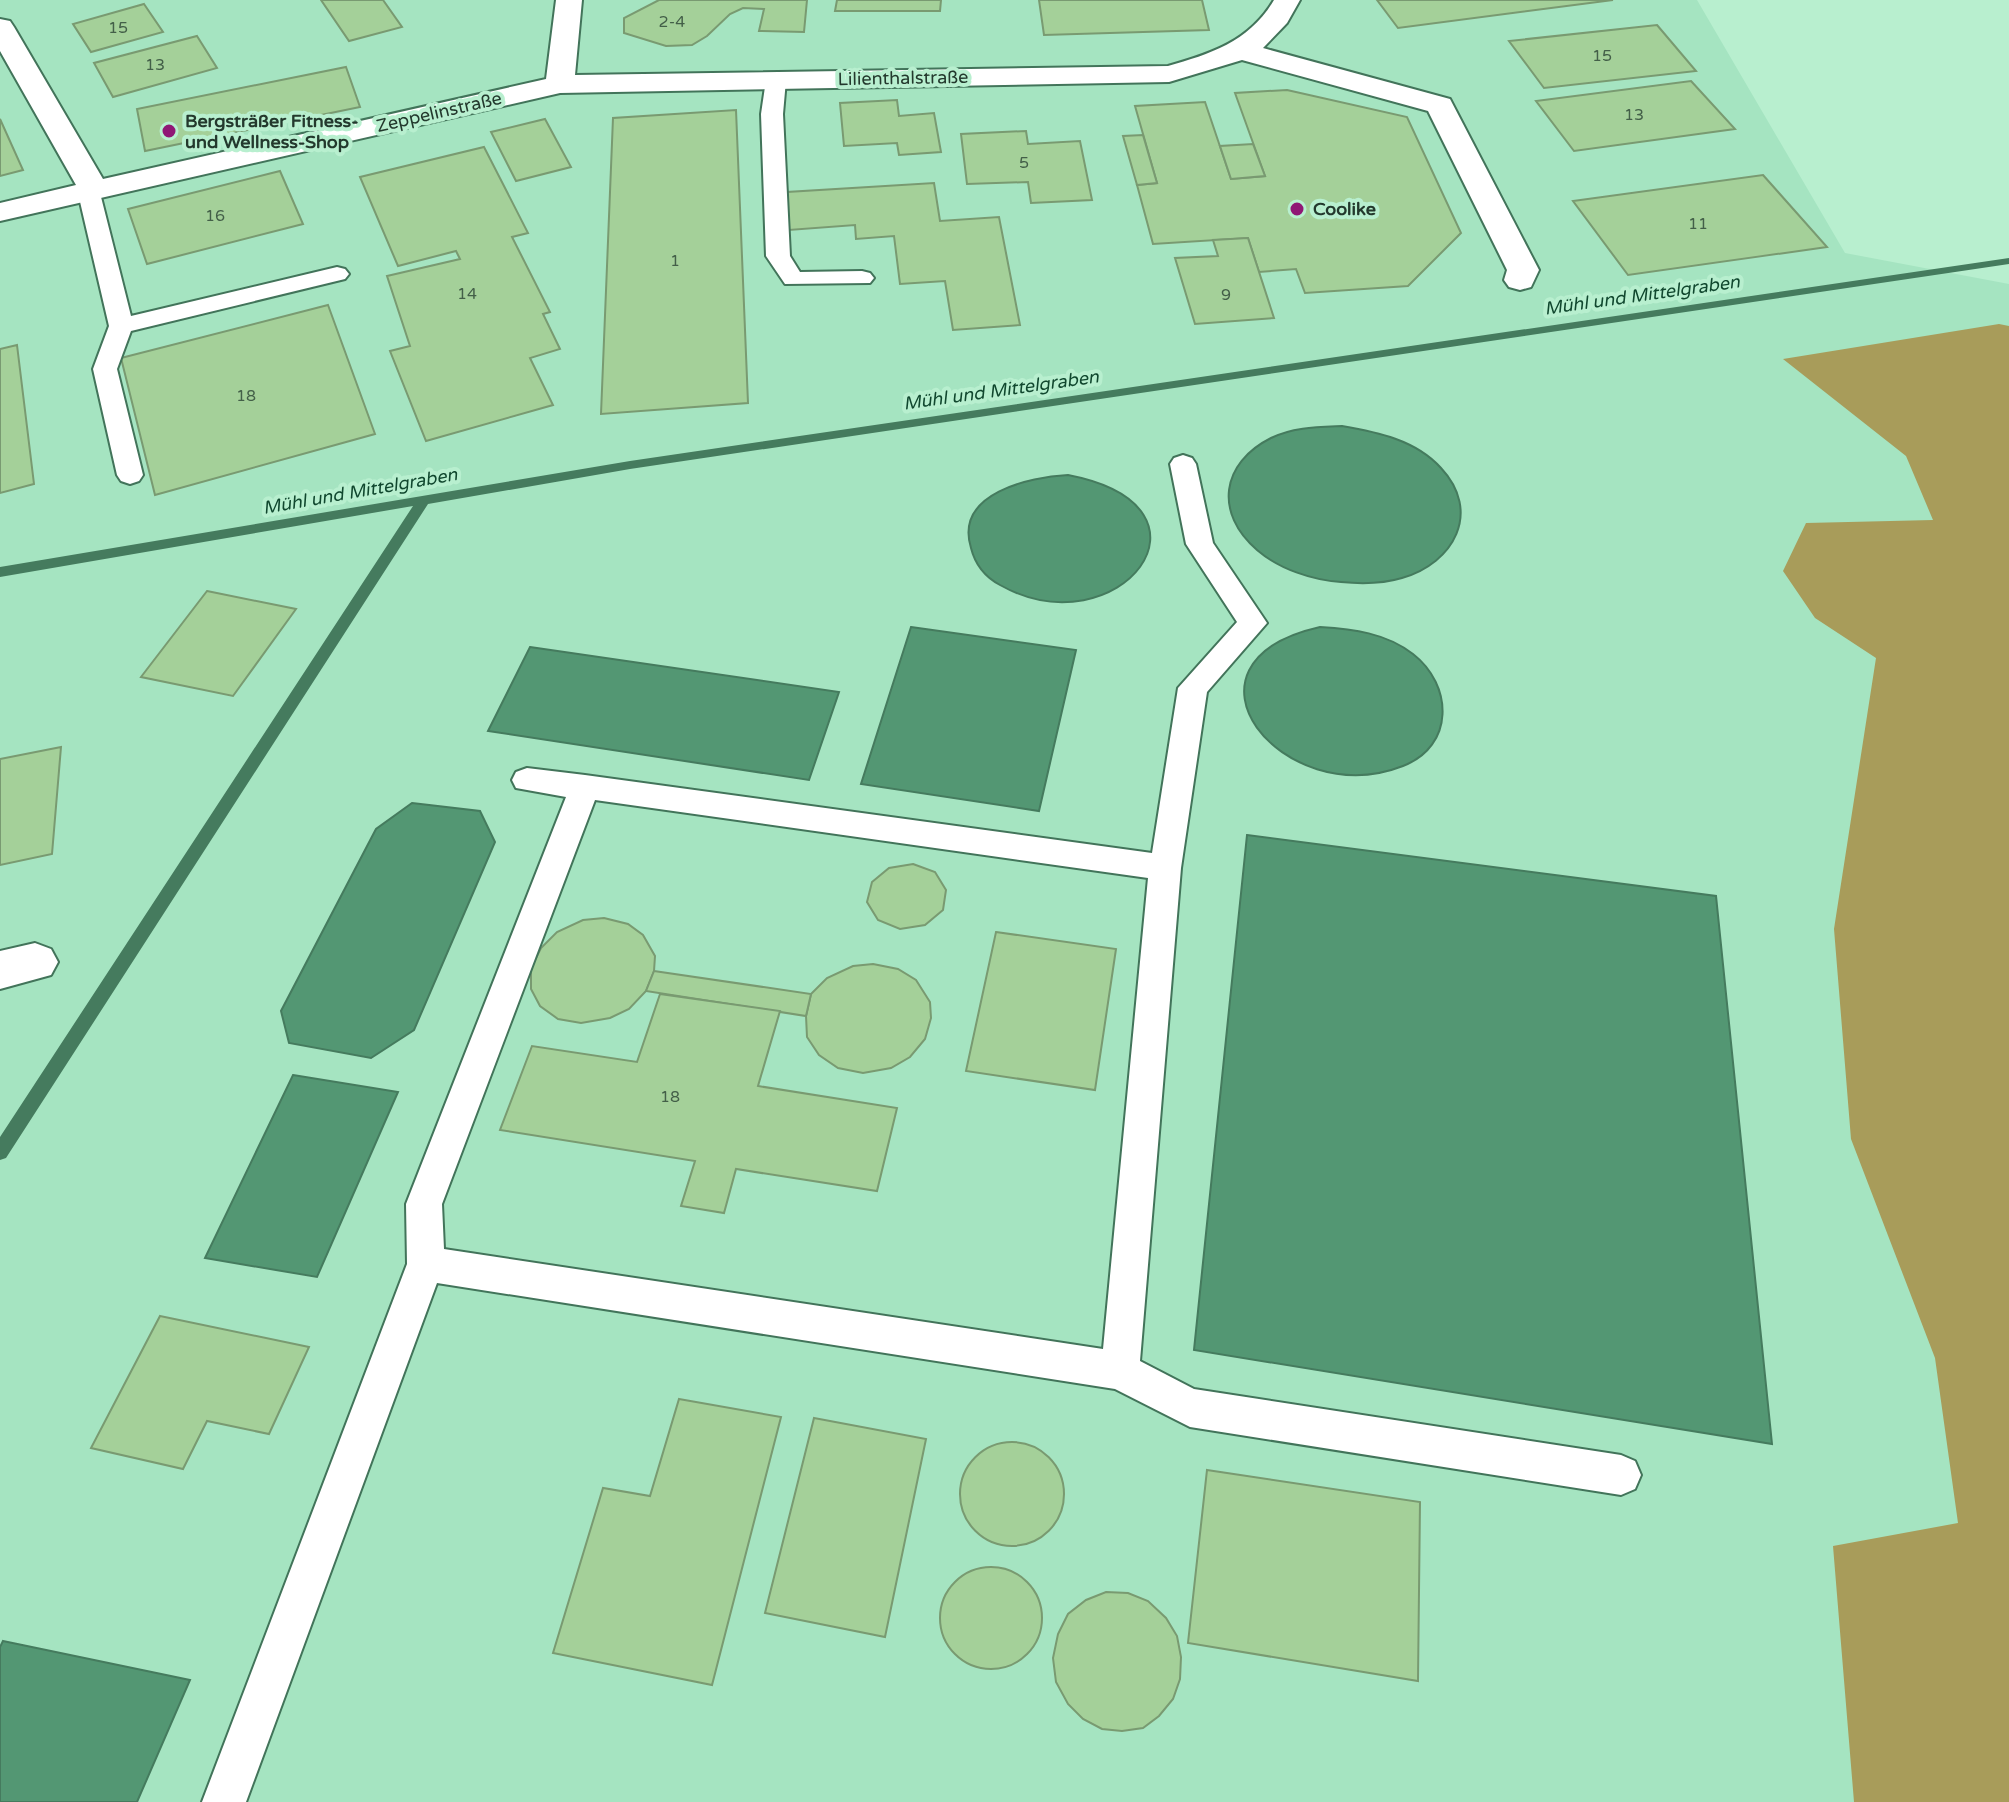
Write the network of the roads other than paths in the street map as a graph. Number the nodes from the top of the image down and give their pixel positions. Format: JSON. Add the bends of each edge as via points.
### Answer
{"nodes":[{"id":1,"x":569,"y":0,"type":"edge"},
{"id":2,"x":1287,"y":0,"type":"edge"},
{"id":3,"x":0,"y":27,"type":"edge"},
{"id":4,"x":1242,"y":51,"type":"junction"},
{"id":5,"x":776,"y":80,"type":"junction"},
{"id":6,"x":560,"y":84,"type":"junction"},
{"id":7,"x":92,"y":193,"type":"junction"},
{"id":8,"x":0,"y":212,"type":"edge"},
{"id":9,"x":337,"y":274,"type":"dead end"},
{"id":10,"x":862,"y":278,"type":"dead end"},
{"id":11,"x":1520,"y":280,"type":"dead end"},
{"id":12,"x":121,"y":326,"type":"junction"},
{"id":13,"x":1183,"y":464,"type":"dead end"},
{"id":14,"x":130,"y":475,"type":"dead end"},
{"id":15,"x":527,"y":780,"type":"dead end"},
{"id":16,"x":585,"y":787,"type":"junction"},
{"id":17,"x":1165,"y":868,"type":"junction"},
{"id":18,"x":426,"y":1264,"type":"junction"},
{"id":19,"x":1120,"y":1371,"type":"junction"},
{"id":20,"x":1621,"y":1475,"type":"dead end"},
{"id":21,"x":224,"y":1802,"type":"edge"}],
"edges":[{"from":1,"to":6,"type":"street"},
{"from":2,"to":4,"type":"street","name":"Lilienthalstraße","via":[[1278,19]]},
{"from":3,"to":7,"type":"street"},
{"from":4,"to":5,"type":"street","name":"Lilienthalstraße","via":[[1169,74]]},
{"from":4,"to":11,"type":"street","via":[[1440,105],[1523,270]]},
{"from":5,"to":6,"type":"street","name":"Lilienthalstraße"},
{"from":5,"to":10,"type":"lane","via":[[772,114],[778,256],[793,279]]},
{"from":6,"to":7,"type":"street","name":"Zeppelinstraße"},
{"from":7,"to":8,"type":"street","name":"Zeppelinstraße"},
{"from":7,"to":12,"type":"lane"},
{"from":9,"to":12,"type":"lane"},
{"from":12,"to":14,"type":"lane","via":[[105,369]]},
{"from":13,"to":17,"type":"lane","via":[[1200,544],[1253,623],[1193,688]]},
{"from":15,"to":16,"type":"lane"},
{"from":16,"to":17,"type":"lane"},
{"from":16,"to":18,"type":"lane","via":[[424,1204]]},
{"from":17,"to":19,"type":"lane"},
{"from":18,"to":19,"type":"lane"},
{"from":18,"to":21,"type":"lane"},
{"from":19,"to":20,"type":"lane","via":[[1190,1408]]}]}
